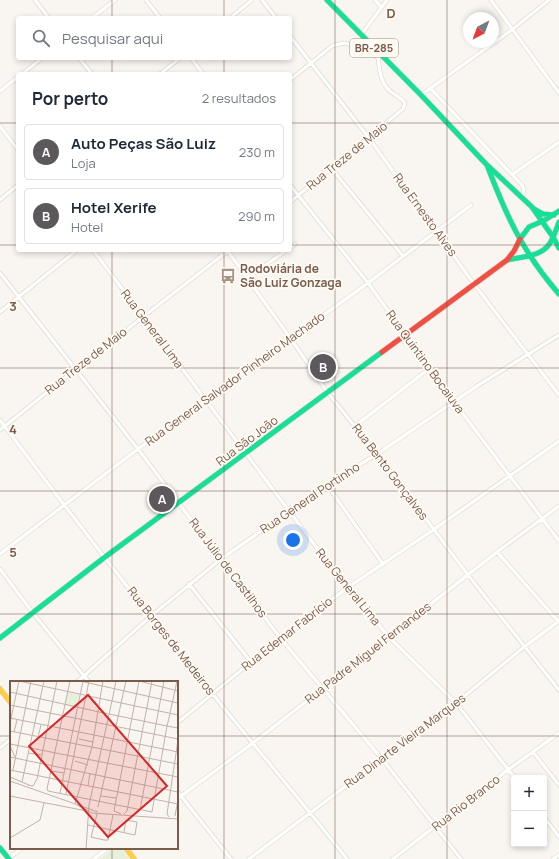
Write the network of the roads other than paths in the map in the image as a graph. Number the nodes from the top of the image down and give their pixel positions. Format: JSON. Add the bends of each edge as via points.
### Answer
{"nodes":[{"id":1,"x":35,"y":0,"type":"edge"},
{"id":2,"x":115,"y":0,"type":"edge"},
{"id":3,"x":146,"y":0,"type":"edge"},
{"id":4,"x":252,"y":0,"type":"edge"},
{"id":5,"x":262,"y":0,"type":"edge"},
{"id":6,"x":327,"y":0,"type":"edge"},
{"id":7,"x":375,"y":0,"type":"edge"},
{"id":8,"x":387,"y":0,"type":"edge"},
{"id":9,"x":491,"y":0,"type":"edge"},
{"id":10,"x":549,"y":0,"type":"edge"},
{"id":11,"x":381,"y":7,"type":"junction"},
{"id":12,"x":47,"y":16,"type":"edge"},
{"id":13,"x":95,"y":16,"type":"edge"},
{"id":14,"x":158,"y":16,"type":"edge"},
{"id":15,"x":232,"y":16,"type":"edge"},
{"id":16,"x":274,"y":16,"type":"edge"},
{"id":17,"x":513,"y":29,"type":"junction"},
{"id":18,"x":361,"y":35,"type":"junction"},
{"id":19,"x":292,"y":38,"type":"edge"},
{"id":20,"x":380,"y":57,"type":"junction"},
{"id":21,"x":40,"y":60,"type":"edge"},
{"id":22,"x":82,"y":60,"type":"edge"},
{"id":23,"x":178,"y":60,"type":"edge"},
{"id":24,"x":193,"y":60,"type":"edge"},
{"id":25,"x":312,"y":63,"type":"junction"},
{"id":26,"x":24,"y":72,"type":"edge"},
{"id":27,"x":90,"y":72,"type":"edge"},
{"id":28,"x":162,"y":72,"type":"edge"},
{"id":29,"x":202,"y":72,"type":"edge"},
{"id":30,"x":292,"y":78,"type":"edge"},
{"id":31,"x":16,"y":79,"type":"edge"},
{"id":32,"x":431,"y":89,"type":"junction"},
{"id":33,"x":0,"y":91,"type":"edge"},
{"id":34,"x":559,"y":93,"type":"edge"},
{"id":35,"x":421,"y":95,"type":"junction"},
{"id":36,"x":0,"y":126,"type":"edge"},
{"id":37,"x":369,"y":138,"type":"junction"},
{"id":38,"x":559,"y":142,"type":"edge"},
{"id":39,"x":16,"y":147,"type":"edge"},
{"id":40,"x":486,"y":164,"type":"junction"},
{"id":41,"x":332,"y":169,"type":"junction"},
{"id":42,"x":513,"y":174,"type":"junction"},
{"id":43,"x":16,"y":187,"type":"edge"},
{"id":44,"x":292,"y":188,"type":"edge"},
{"id":45,"x":298,"y":196,"type":"junction"},
{"id":46,"x":522,"y":198,"type":"junction"},
{"id":47,"x":0,"y":200,"type":"edge"},
{"id":48,"x":292,"y":200,"type":"edge"},
{"id":49,"x":471,"y":205,"type":"dead end"},
{"id":50,"x":532,"y":208,"type":"junction"},
{"id":51,"x":559,"y":211,"type":"edge"},
{"id":52,"x":554,"y":215,"type":"junction"},
{"id":53,"x":542,"y":222,"type":"junction"},
{"id":54,"x":559,"y":222,"type":"edge"},
{"id":55,"x":437,"y":232,"type":"junction"},
{"id":56,"x":559,"y":233,"type":"edge"},
{"id":57,"x":553,"y":237,"type":"junction"},
{"id":58,"x":520,"y":239,"type":"junction"},
{"id":59,"x":295,"y":244,"type":"dead end"},
{"id":60,"x":292,"y":246,"type":"edge"},
{"id":61,"x":559,"y":248,"type":"edge"},
{"id":62,"x":74,"y":252,"type":"edge"},
{"id":63,"x":95,"y":252,"type":"edge"},
{"id":64,"x":225,"y":252,"type":"edge"},
{"id":65,"x":229,"y":252,"type":"edge"},
{"id":66,"x":284,"y":252,"type":"edge"},
{"id":67,"x":403,"y":256,"type":"junction"},
{"id":68,"x":529,"y":256,"type":"junction"},
{"id":69,"x":507,"y":260,"type":"junction"},
{"id":70,"x":0,"y":273,"type":"edge"},
{"id":71,"x":247,"y":278,"type":"junction"},
{"id":72,"x":368,"y":283,"type":"junction"},
{"id":73,"x":474,"y":284,"type":"junction"},
{"id":74,"x":559,"y":294,"type":"edge"},
{"id":75,"x":18,"y":297,"type":"junction"},
{"id":76,"x":0,"y":312,"type":"edge"},
{"id":77,"x":143,"y":316,"type":"junction"},
{"id":78,"x":405,"y":334,"type":"junction"},
{"id":79,"x":559,"y":335,"type":"edge"},
{"id":80,"x":291,"y":339,"type":"junction"},
{"id":81,"x":527,"y":354,"type":"junction"},
{"id":82,"x":430,"y":368,"type":"junction"},
{"id":83,"x":76,"y":369,"type":"junction"},
{"id":84,"x":328,"y":393,"type":"junction"},
{"id":85,"x":559,"y":395,"type":"edge"},
{"id":86,"x":206,"y":401,"type":"junction"},
{"id":87,"x":454,"y":402,"type":"junction"},
{"id":88,"x":0,"y":420,"type":"edge"},
{"id":89,"x":5,"y":426,"type":"junction"},
{"id":90,"x":355,"y":426,"type":"junction"},
{"id":91,"x":0,"y":430,"type":"edge"},
{"id":92,"x":559,"y":441,"type":"edge"},
{"id":93,"x":138,"y":449,"type":"junction"},
{"id":94,"x":246,"y":454,"type":"junction"},
{"id":95,"x":377,"y":454,"type":"junction"},
{"id":96,"x":509,"y":476,"type":"junction"},
{"id":97,"x":327,"y":485,"type":"junction"},
{"id":98,"x":179,"y":504,"type":"junction"},
{"id":99,"x":65,"y":505,"type":"junction"},
{"id":100,"x":559,"y":506,"type":"edge"},
{"id":101,"x":289,"y":511,"type":"junction"},
{"id":102,"x":542,"y":519,"type":"junction"},
{"id":103,"x":433,"y":530,"type":"junction"},
{"id":104,"x":559,"y":541,"type":"edge"},
{"id":105,"x":497,"y":552,"type":"junction"},
{"id":106,"x":0,"y":554,"type":"edge"},
{"id":107,"x":105,"y":557,"type":"junction"},
{"id":108,"x":221,"y":559,"type":"junction"},
{"id":109,"x":383,"y":564,"type":"junction"},
{"id":110,"x":0,"y":569,"type":"edge"},
{"id":111,"x":468,"y":575,"type":"junction"},
{"id":112,"x":190,"y":584,"type":"junction"},
{"id":113,"x":347,"y":588,"type":"junction"},
{"id":114,"x":33,"y":613,"type":"junction"},
{"id":115,"x":151,"y":616,"type":"junction"},
{"id":116,"x":559,"y":621,"type":"edge"},
{"id":117,"x":389,"y":637,"type":"junction"},
{"id":118,"x":0,"y":638,"type":"edge"},
{"id":119,"x":281,"y":639,"type":"junction"},
{"id":120,"x":524,"y":647,"type":"junction"},
{"id":121,"x":251,"y":662,"type":"junction"},
{"id":122,"x":84,"y":676,"type":"junction"},
{"id":123,"x":78,"y":681,"type":"edge"},
{"id":124,"x":88,"y":681,"type":"edge"},
{"id":125,"x":323,"y":688,"type":"junction"},
{"id":126,"x":0,"y":689,"type":"edge"},
{"id":127,"x":559,"y":690,"type":"edge"},
{"id":128,"x":212,"y":693,"type":"junction"},
{"id":129,"x":10,"y":702,"type":"edge"},
{"id":130,"x":456,"y":703,"type":"junction"},
{"id":131,"x":178,"y":721,"type":"edge"},
{"id":132,"x":559,"y":733,"type":"edge"},
{"id":133,"x":10,"y":740,"type":"edge"},
{"id":134,"x":253,"y":743,"type":"junction"},
{"id":135,"x":0,"y":748,"type":"edge"},
{"id":136,"x":533,"y":752,"type":"junction"},
{"id":137,"x":382,"y":759,"type":"junction"},
{"id":138,"x":509,"y":769,"type":"junction"},
{"id":139,"x":513,"y":775,"type":"edge"},
{"id":140,"x":559,"y":785,"type":"edge"},
{"id":141,"x":178,"y":792,"type":"edge"},
{"id":142,"x":181,"y":796,"type":"junction"},
{"id":143,"x":178,"y":798,"type":"edge"},
{"id":144,"x":310,"y":812,"type":"junction"},
{"id":145,"x":547,"y":821,"type":"edge"},
{"id":146,"x":436,"y":827,"type":"junction"},
{"id":147,"x":559,"y":837,"type":"edge"},
{"id":148,"x":0,"y":848,"type":"edge"},
{"id":149,"x":21,"y":849,"type":"edge"},
{"id":150,"x":107,"y":849,"type":"edge"},
{"id":151,"x":127,"y":849,"type":"edge"},
{"id":152,"x":559,"y":855,"type":"edge"},
{"id":153,"x":9,"y":859,"type":"edge"},
{"id":154,"x":94,"y":859,"type":"edge"},
{"id":155,"x":134,"y":859,"type":"edge"},
{"id":156,"x":231,"y":859,"type":"edge"},
{"id":157,"x":249,"y":859,"type":"edge"},
{"id":158,"x":347,"y":859,"type":"edge"},
{"id":159,"x":393,"y":859,"type":"edge"},
{"id":160,"x":461,"y":859,"type":"edge"},
{"id":161,"x":553,"y":859,"type":"edge"}],
"edges":[{"from":1,"to":12,"type":"street"},
{"from":2,"to":13,"type":"street"},
{"from":3,"to":14,"type":"street"},
{"from":4,"to":15,"type":"street"},
{"from":5,"to":16,"type":"street"},
{"from":6,"to":18,"type":"main road","number":"BR-285"},
{"from":7,"to":11,"type":"street"},
{"from":8,"to":11,"type":"street"},
{"from":9,"to":17,"type":"street"},
{"from":10,"to":17,"type":"street"},
{"from":11,"to":18,"type":"street"},
{"from":17,"to":32,"type":"street"},
{"from":17,"to":34,"type":"street"},
{"from":18,"to":20,"type":"main road","number":"BR-285"},
{"from":19,"to":25,"type":"street","name":"Rua Ernesto Alves"},
{"from":20,"to":25,"type":"street","via":[[354,45],[343,43],[332,46]]},
{"from":20,"to":35,"type":"main road","number":"BR-285"},
{"from":20,"to":37,"type":"street","name":"Rua Treze de Maio","via":[[384,85],[405,103],[404,109]]},
{"from":21,"to":26,"type":"street"},
{"from":22,"to":27,"type":"street"},
{"from":23,"to":28,"type":"street"},
{"from":24,"to":29,"type":"street"},
{"from":25,"to":30,"type":"street"},
{"from":25,"to":37,"type":"street","name":"Rua Ernesto Alves"},
{"from":31,"to":33,"type":"street"},
{"from":32,"to":35,"type":"street"},
{"from":32,"to":42,"type":"street"},
{"from":35,"to":40,"type":"main road","number":"BR-285"},
{"from":36,"to":39,"type":"street"},
{"from":37,"to":41,"type":"street","name":"Rua Treze de Maio"},
{"from":37,"to":55,"type":"street","name":"Rua Ernesto Alves"},
{"from":38,"to":42,"type":"street"},
{"from":40,"to":46,"type":"main road","number":"BR-285"},
{"from":40,"to":58,"type":"main road","number":"BR-285","via":[[511,225]]},
{"from":41,"to":45,"type":"street","name":"Rua Treze de Maio"},
{"from":41,"to":67,"type":"street"},
{"from":42,"to":46,"type":"street","via":[[524,189]]},
{"from":43,"to":47,"type":"street"},
{"from":44,"to":45,"type":"street","name":"Rua Quintino Bocaiuva"},
{"from":45,"to":48,"type":"street","name":"Rua Treze de Maio"},
{"from":45,"to":72,"type":"street","name":"Rua Quintino Bocaiuva"},
{"from":46,"to":50,"type":"main road","number":"BR-285"},
{"from":49,"to":55,"type":"street","name":"Rua General Salvador Pinheiro Machado"},
{"from":50,"to":52,"type":"main road","via":[[543,214]]},
{"from":50,"to":53,"type":"main road","number":"BR-285"},
{"from":51,"to":52,"type":"main road"},
{"from":52,"to":53,"type":"main road"},
{"from":53,"to":57,"type":"main road","number":"BR-285"},
{"from":53,"to":58,"type":"main road","via":[[529,227]]},
{"from":54,"to":57,"type":"main road"},
{"from":55,"to":67,"type":"street","name":"Rua General Salvador Pinheiro Machado"},
{"from":55,"to":73,"type":"street","name":"Rua Ernesto Alves"},
{"from":56,"to":57,"type":"street"},
{"from":57,"to":61,"type":"main road","number":"BR-285"},
{"from":57,"to":68,"type":"main road","via":[[544,251]]},
{"from":58,"to":68,"type":"main road","number":"BR-285"},
{"from":58,"to":69,"type":"main road","name":"Rua São João"},
{"from":59,"to":60,"type":"street"},
{"from":62,"to":75,"type":"street"},
{"from":63,"to":77,"type":"street","name":"Rua General Lima"},
{"from":64,"to":77,"type":"street","name":"Rua Treze de Maio"},
{"from":65,"to":71,"type":"street","name":"Rua Bento Gonçalves"},
{"from":66,"to":71,"type":"street"},
{"from":67,"to":72,"type":"street","name":"Rua General Salvador Pinheiro Machado"},
{"from":68,"to":69,"type":"main road","name":"Rua São João"},
{"from":68,"to":74,"type":"main road","number":"BR-285"},
{"from":69,"to":73,"type":"main road","name":"Rua São João"},
{"from":70,"to":75,"type":"street","name":"Rua Júlio de Castilhos"},
{"from":71,"to":80,"type":"street","name":"Rua Bento Gonçalves"},
{"from":72,"to":78,"type":"street","name":"Rua Quintino Bocaiuva"},
{"from":72,"to":80,"type":"street","name":"Rua General Salvador Pinheiro Machado"},
{"from":73,"to":78,"type":"main road","name":"Rua São João"},
{"from":73,"to":81,"type":"street","name":"Rua Ernesto Alves"},
{"from":75,"to":76,"type":"street"},
{"from":75,"to":83,"type":"street","name":"Rua Júlio de Castilhos"},
{"from":77,"to":83,"type":"street","name":"Rua Treze de Maio"},
{"from":77,"to":86,"type":"street","name":"Rua General Lima"},
{"from":78,"to":82,"type":"street","name":"Rua Quintino Bocaiuva"},
{"from":78,"to":84,"type":"main road","name":"Rua São João"},
{"from":79,"to":81,"type":"street","name":"Rua General Portinho"},
{"from":80,"to":84,"type":"street","name":"Rua Bento Gonçalves"},
{"from":80,"to":86,"type":"street","name":"Rua General Salvador Pinheiro Machado"},
{"from":81,"to":85,"type":"street","name":"Rua Ernesto Alves"},
{"from":81,"to":87,"type":"street","name":"Rua General Portinho"},
{"from":82,"to":87,"type":"street","name":"Rua Quintino Bocaiuva"},
{"from":82,"to":90,"type":"street"},
{"from":83,"to":89,"type":"street","name":"Rua Treze de Maio"},
{"from":83,"to":93,"type":"street","name":"Rua Júlio de Castilhos"},
{"from":84,"to":90,"type":"street","name":"Rua Bento Gonçalves"},
{"from":84,"to":94,"type":"main road","name":"Rua São João"},
{"from":86,"to":93,"type":"street","name":"Rua General Salvador Pinheiro Machado"},
{"from":86,"to":94,"type":"street","name":"Rua General Lima"},
{"from":87,"to":95,"type":"street","name":"Rua General Portinho"},
{"from":87,"to":96,"type":"street","name":"Rua Quintino Bocaiuva"},
{"from":88,"to":89,"type":"street","name":"Rua Borges de Medeiros"},
{"from":89,"to":91,"type":"street","name":"Rua Treze de Maio"},
{"from":89,"to":99,"type":"street","name":"Rua Borges de Medeiros"},
{"from":90,"to":95,"type":"street","name":"Rua Bento Gonçalves"},
{"from":92,"to":96,"type":"street","name":"Rua Edemar Fabrício"},
{"from":93,"to":98,"type":"street","name":"Rua Júlio de Castilhos"},
{"from":93,"to":99,"type":"street","name":"Rua General Salvador Pinheiro Machado"},
{"from":94,"to":98,"type":"main road","name":"Rua São João"},
{"from":94,"to":101,"type":"street","name":"Rua General Lima"},
{"from":95,"to":97,"type":"street","name":"Rua General Portinho"},
{"from":95,"to":103,"type":"street","name":"Rua Bento Gonçalves"},
{"from":96,"to":102,"type":"street","name":"Rua Quintino Bocaiuva"},
{"from":96,"to":103,"type":"street","name":"Rua Edemar Fabrício"},
{"from":97,"to":101,"type":"street","name":"Rua General Portinho"},
{"from":97,"to":109,"type":"street"},
{"from":98,"to":107,"type":"main road","name":"Rua São João"},
{"from":98,"to":108,"type":"street","name":"Rua Júlio de Castilhos"},
{"from":99,"to":106,"type":"street","name":"Rua General Salvador Pinheiro Machado"},
{"from":99,"to":107,"type":"street","name":"Rua Borges de Medeiros"},
{"from":100,"to":102,"type":"street","name":"Rua Padre Miguel Fernandes"},
{"from":101,"to":108,"type":"street","name":"Rua General Portinho"},
{"from":101,"to":113,"type":"street","name":"Rua General Lima"},
{"from":102,"to":104,"type":"street","name":"Rua Quintino Bocaiuva"},
{"from":102,"to":105,"type":"street","name":"Rua Padre Miguel Fernandes"},
{"from":103,"to":109,"type":"street","name":"Rua Edemar Fabrício"},
{"from":103,"to":111,"type":"street","name":"Rua Bento Gonçalves"},
{"from":105,"to":111,"type":"street","name":"Rua Padre Miguel Fernandes"},
{"from":105,"to":116,"type":"street"},
{"from":107,"to":114,"type":"main road","name":"Rua São João"},
{"from":107,"to":115,"type":"street","name":"Rua Borges de Medeiros"},
{"from":108,"to":112,"type":"street","name":"Rua General Portinho"},
{"from":108,"to":119,"type":"street","name":"Rua Júlio de Castilhos"},
{"from":109,"to":113,"type":"street","name":"Rua Edemar Fabrício"},
{"from":110,"to":114,"type":"street"},
{"from":111,"to":117,"type":"street","name":"Rua Padre Miguel Fernandes"},
{"from":111,"to":120,"type":"street","name":"Rua Bento Gonçalves"},
{"from":112,"to":115,"type":"street","name":"Rua General Portinho"},
{"from":112,"to":121,"type":"street"},
{"from":113,"to":117,"type":"street","name":"Rua General Lima"},
{"from":113,"to":119,"type":"street","name":"Rua Edemar Fabrício"},
{"from":114,"to":118,"type":"main road","name":"Rua São João"},
{"from":114,"to":122,"type":"street"},
{"from":115,"to":122,"type":"street","name":"Rua General Portinho"},
{"from":115,"to":128,"type":"street","name":"Rua Borges de Medeiros"},
{"from":116,"to":120,"type":"street","name":"Rua Dinarte Vieira Marques"},
{"from":117,"to":125,"type":"street","name":"Rua Padre Miguel Fernandes"},
{"from":117,"to":130,"type":"street","name":"Rua General Lima"},
{"from":119,"to":121,"type":"street","name":"Rua Edemar Fabrício"},
{"from":119,"to":125,"type":"street","name":"Rua Júlio de Castilhos"},
{"from":120,"to":127,"type":"street","name":"Rua Bento Gonçalves"},
{"from":120,"to":130,"type":"street","name":"Rua Dinarte Vieira Marques"},
{"from":121,"to":128,"type":"street","name":"Rua Edemar Fabrício"},
{"from":122,"to":123,"type":"street","name":"Rua General Portinho"},
{"from":122,"to":124,"type":"street"},
{"from":125,"to":134,"type":"street","name":"Rua Padre Miguel Fernandes"},
{"from":125,"to":137,"type":"street","name":"Rua Júlio de Castilhos"},
{"from":126,"to":129,"type":"main road"},
{"from":128,"to":131,"type":"street","name":"Rua Edemar Fabrício"},
{"from":128,"to":134,"type":"street","name":"Rua Borges de Medeiros"},
{"from":130,"to":137,"type":"street","name":"Rua Dinarte Vieira Marques"},
{"from":130,"to":138,"type":"street","name":"Rua General Lima"},
{"from":132,"to":136,"type":"street","name":"Rua Rio Branco"},
{"from":133,"to":135,"type":"street"},
{"from":134,"to":142,"type":"street","name":"Rua Padre Miguel Fernandes"},
{"from":134,"to":144,"type":"street","name":"Rua Borges de Medeiros"},
{"from":136,"to":138,"type":"street","name":"Rua Rio Branco"},
{"from":136,"to":140,"type":"street"},
{"from":137,"to":144,"type":"street","name":"Rua Dinarte Vieira Marques"},
{"from":137,"to":146,"type":"street","name":"Rua Júlio de Castilhos"},
{"from":138,"to":139,"type":"street","name":"Rua General Lima"},
{"from":138,"to":146,"type":"street","name":"Rua Rio Branco"},
{"from":141,"to":142,"type":"street"},
{"from":142,"to":143,"type":"street","name":"Rua Padre Miguel Fernandes"},
{"from":142,"to":156,"type":"street"},
{"from":144,"to":157,"type":"street","name":"Rua Dinarte Vieira Marques"},
{"from":144,"to":158,"type":"street","name":"Rua Borges de Medeiros"},
{"from":145,"to":147,"type":"street"},
{"from":146,"to":159,"type":"street","name":"Rua Rio Branco"},
{"from":146,"to":160,"type":"street","name":"Rua Júlio de Castilhos"},
{"from":148,"to":153,"type":"main road"},
{"from":149,"to":153,"type":"street"},
{"from":150,"to":154,"type":"street"},
{"from":151,"to":155,"type":"main road"},
{"from":152,"to":161,"type":"street"}]}
